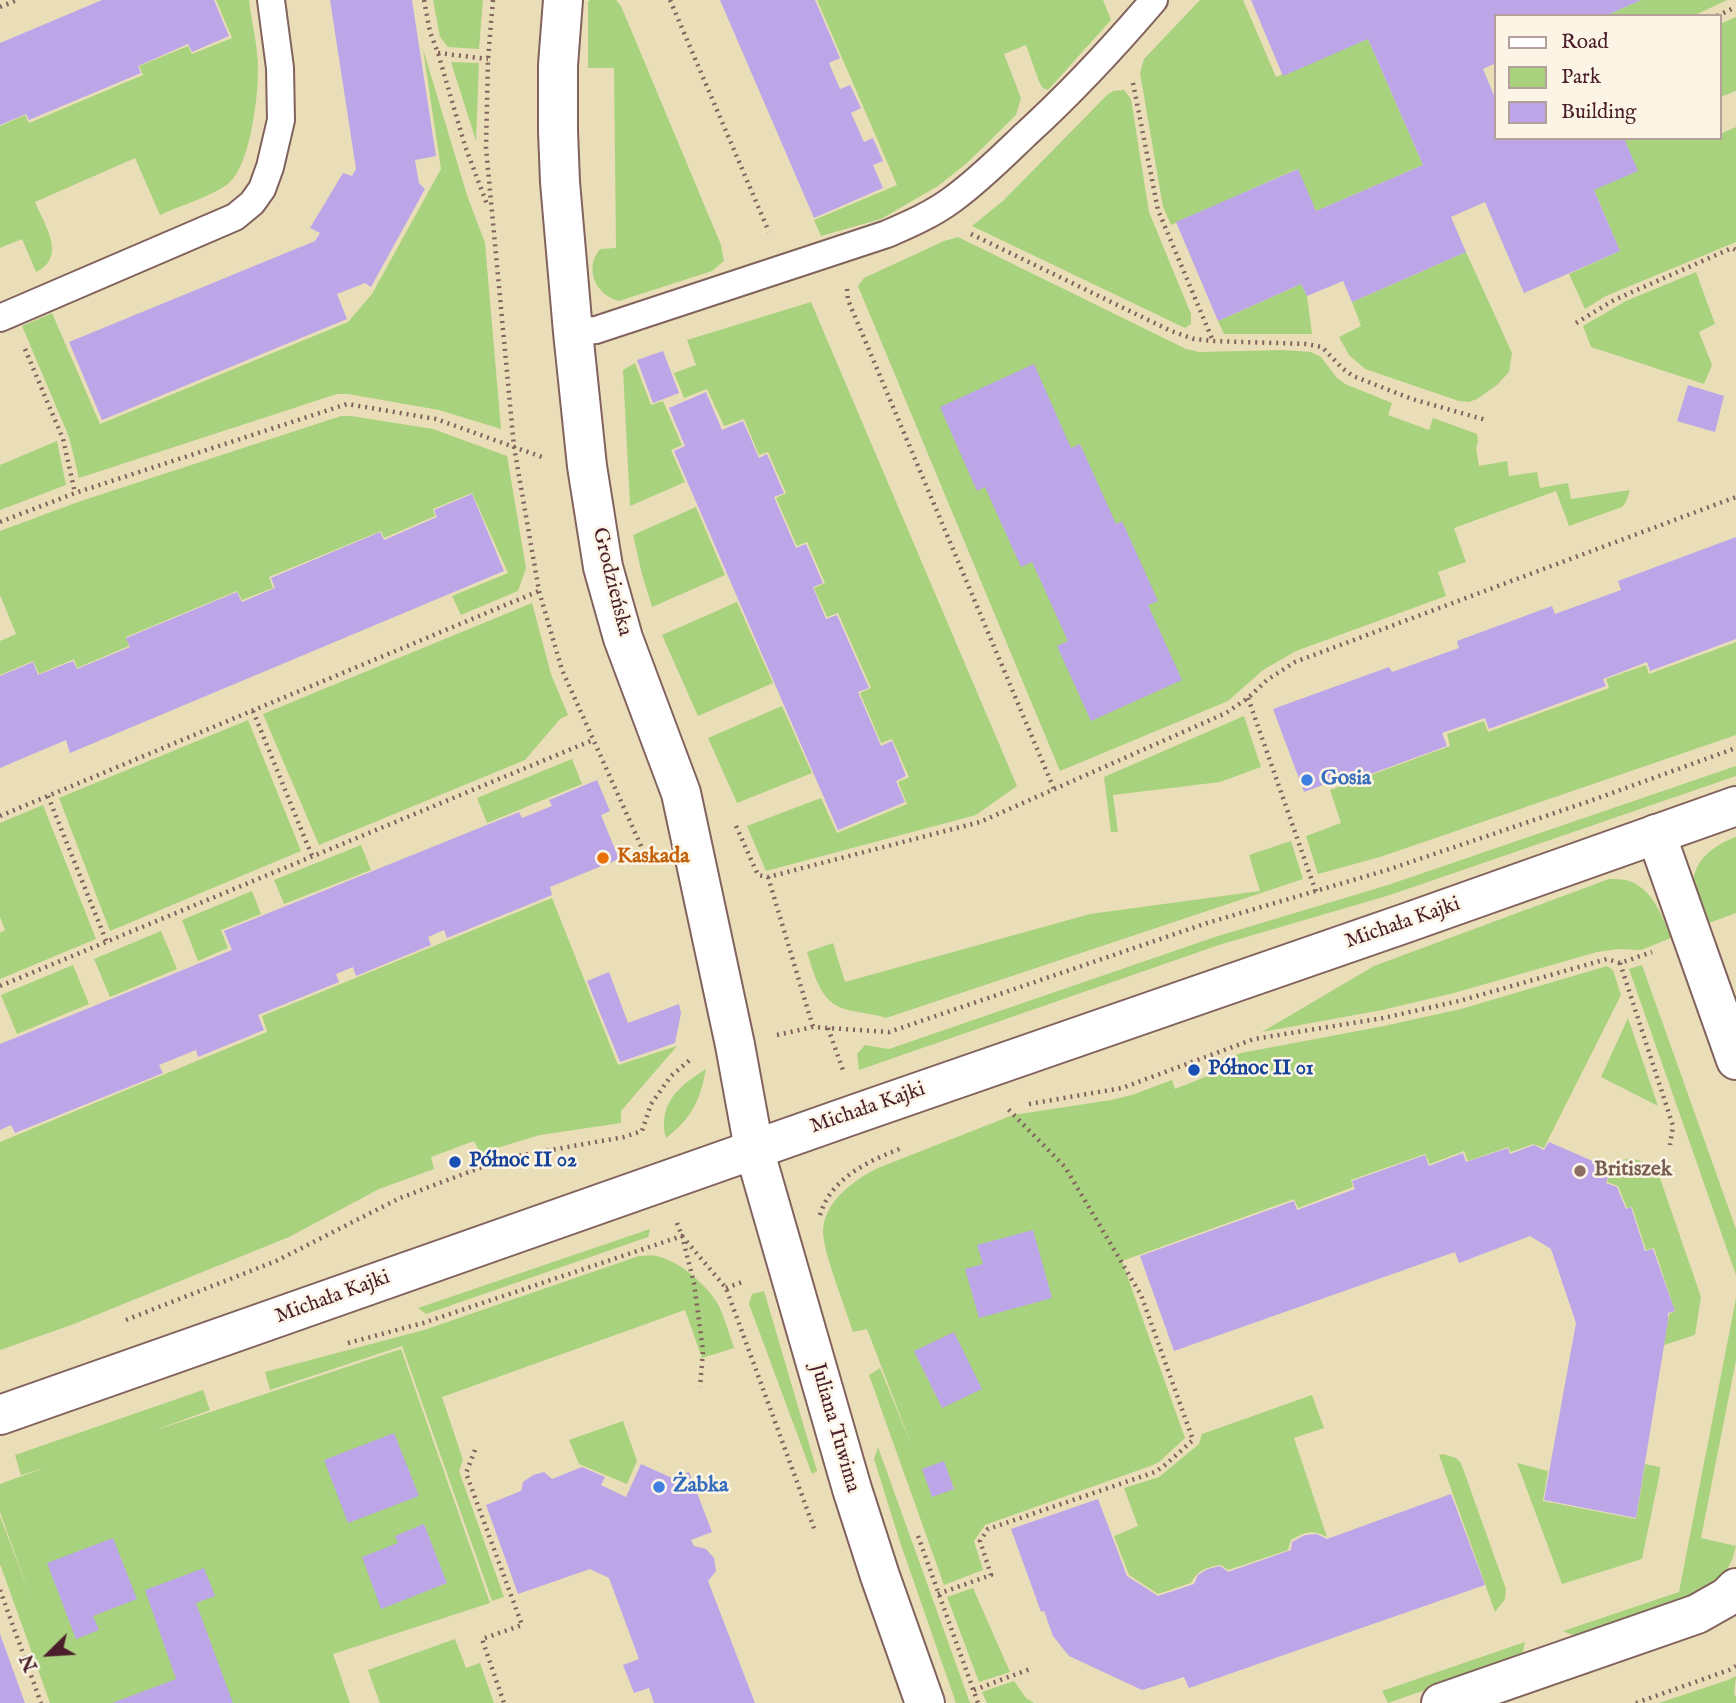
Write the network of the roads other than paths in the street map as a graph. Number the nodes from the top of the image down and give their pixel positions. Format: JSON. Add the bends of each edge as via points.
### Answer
{"nodes":[{"id":1,"x":271,"y":0,"type":"edge"},
{"id":2,"x":564,"y":0,"type":"edge"},
{"id":3,"x":1154,"y":0,"type":"edge"},
{"id":4,"x":5,"y":316,"type":"edge"},
{"id":5,"x":573,"y":332,"type":"junction"},
{"id":6,"x":1736,"y":806,"type":"edge"},
{"id":7,"x":1656,"y":834,"type":"junction"},
{"id":8,"x":1736,"y":1060,"type":"edge"},
{"id":9,"x":754,"y":1149,"type":"junction"},
{"id":10,"x":0,"y":1415,"type":"edge"},
{"id":11,"x":1736,"y":1588,"type":"edge"},
{"id":12,"x":925,"y":1703,"type":"edge"},
{"id":13,"x":1441,"y":1703,"type":"edge"}],
"edges":[{"from":1,"to":4,"type":"lane","via":[[281,120],[270,167],[252,203],[235,218]]},
{"from":2,"to":5,"type":"street","name":"Grodzieńska","via":[[558,131]]},
{"from":3,"to":5,"type":"lane","via":[[1066,97],[984,174],[914,223],[596,330]]},
{"from":5,"to":9,"type":"street","name":"Grodzieńska","via":[[603,567],[623,638],[681,793]]},
{"from":6,"to":7,"type":"street","name":"Michała Kajki"},
{"from":7,"to":8,"type":"street"},
{"from":7,"to":9,"type":"street","name":"Michała Kajki"},
{"from":9,"to":10,"type":"street","name":"Michała Kajki"},
{"from":9,"to":12,"type":"street","name":"Juliana Tuwima","via":[[852,1489]]},
{"from":11,"to":13,"type":"street","via":[[1697,1614]]}]}
